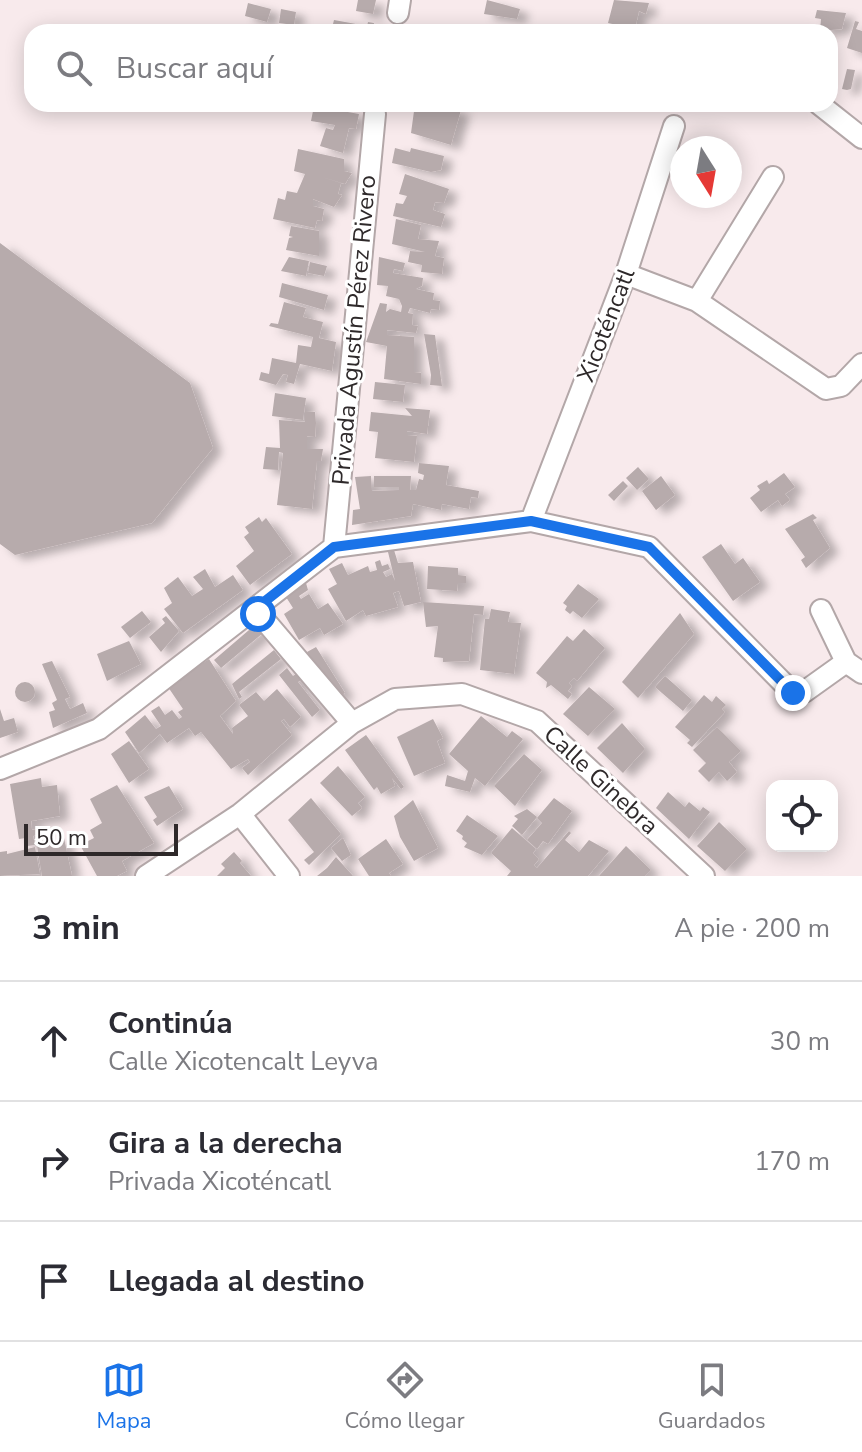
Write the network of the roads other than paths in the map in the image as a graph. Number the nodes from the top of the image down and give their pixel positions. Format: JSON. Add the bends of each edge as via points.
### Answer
{"nodes":[{"id":1,"x":829,"y":112,"type":"edge"},
{"id":2,"x":375,"y":114,"type":"dead end"},
{"id":3,"x":674,"y":126,"type":"dead end"},
{"id":4,"x":862,"y":138,"type":"edge"},
{"id":5,"x":773,"y":177,"type":"dead end"},
{"id":6,"x":626,"y":274,"type":"junction"},
{"id":7,"x":697,"y":301,"type":"junction"},
{"id":8,"x":862,"y":364,"type":"edge"},
{"id":9,"x":531,"y":521,"type":"junction"},
{"id":10,"x":334,"y":547,"type":"junction"},
{"id":11,"x":255,"y":609,"type":"junction"},
{"id":12,"x":821,"y":610,"type":"dead end"},
{"id":13,"x":854,"y":667,"type":"edge"},
{"id":14,"x":352,"y":723,"type":"junction"},
{"id":15,"x":0,"y":769,"type":"edge"},
{"id":16,"x":240,"y":814,"type":"junction"},
{"id":17,"x":146,"y":876,"type":"edge"},
{"id":18,"x":289,"y":876,"type":"edge"},
{"id":19,"x":704,"y":876,"type":"edge"}],
"edges":[{"from":1,"to":4,"type":"street"},
{"from":2,"to":10,"type":"street","name":"Privada Agustín Pérez Rivero"},
{"from":3,"to":6,"type":"street","name":"Xicoténcatl"},
{"from":5,"to":7,"type":"street"},
{"from":6,"to":7,"type":"street"},
{"from":6,"to":9,"type":"street","name":"Xicoténcatl"},
{"from":7,"to":8,"type":"street","via":[[826,389],[841,386]]},
{"from":9,"to":10,"type":"street"},
{"from":9,"to":13,"type":"street","via":[[649,547],[793,693]]},
{"from":10,"to":11,"type":"street"},
{"from":11,"to":14,"type":"street"},
{"from":11,"to":15,"type":"street","via":[[99,729]]},
{"from":12,"to":13,"type":"street"},
{"from":14,"to":16,"type":"street","name":"Calle Ginebra"},
{"from":14,"to":19,"type":"street","name":"Calle Ginebra","via":[[395,699],[462,694],[537,721]]},
{"from":16,"to":17,"type":"street","name":"Calle Ginebra"},
{"from":16,"to":18,"type":"street"}]}
